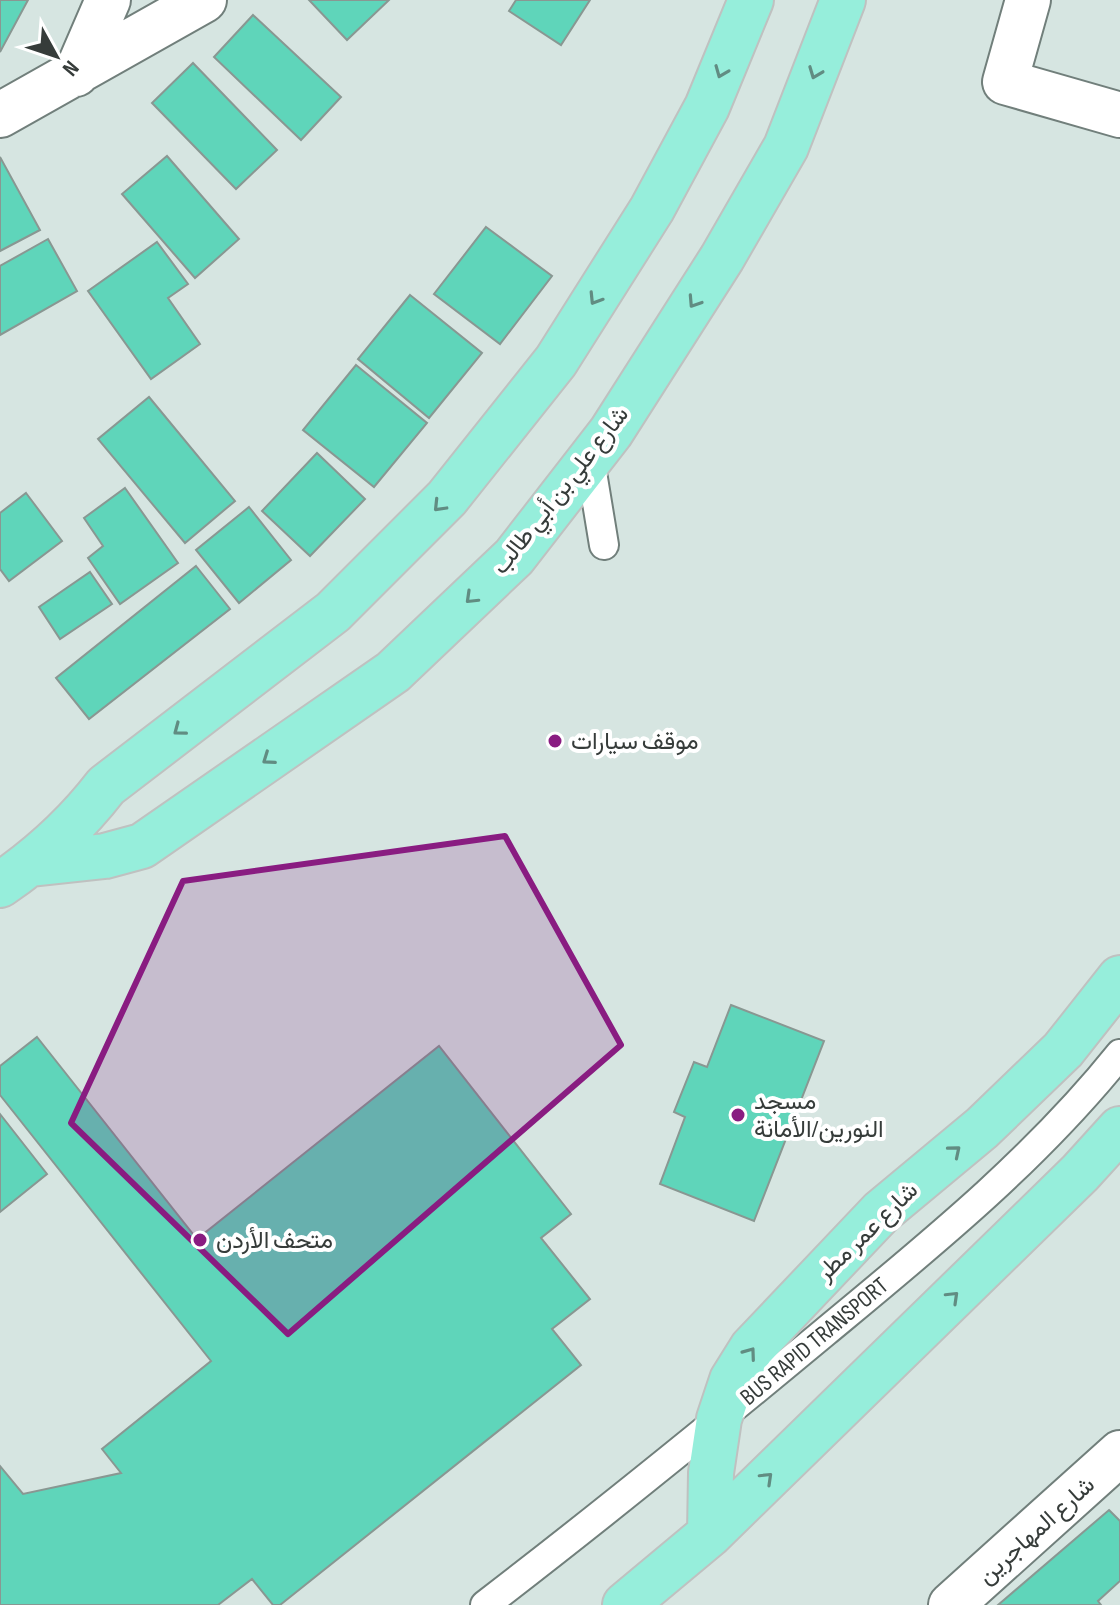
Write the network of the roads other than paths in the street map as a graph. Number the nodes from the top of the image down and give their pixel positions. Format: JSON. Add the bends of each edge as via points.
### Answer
{"nodes":[{"id":1,"x":108,"y":0,"type":"edge"},
{"id":2,"x":204,"y":0,"type":"edge"},
{"id":3,"x":751,"y":0,"type":"edge"},
{"id":4,"x":843,"y":0,"type":"edge"},
{"id":5,"x":1028,"y":0,"type":"edge"},
{"id":6,"x":76,"y":74,"type":"junction"},
{"id":7,"x":0,"y":115,"type":"edge"},
{"id":8,"x":1120,"y":115,"type":"edge"},
{"id":9,"x":590,"y":460,"type":"junction"},
{"id":10,"x":604,"y":545,"type":"dead end"},
{"id":11,"x":16,"y":874,"type":"edge"},
{"id":12,"x":1120,"y":978,"type":"edge"},
{"id":13,"x":1120,"y":1054,"type":"edge"},
{"id":14,"x":1120,"y":1129,"type":"edge"},
{"id":15,"x":719,"y":1419,"type":"junction"},
{"id":16,"x":1120,"y":1453,"type":"edge"},
{"id":17,"x":710,"y":1534,"type":"junction"},
{"id":18,"x":485,"y":1605,"type":"edge"},
{"id":19,"x":625,"y":1605,"type":"edge"},
{"id":20,"x":951,"y":1605,"type":"edge"}],
"edges":[{"from":1,"to":6,"type":"street"},
{"from":2,"to":6,"type":"street"},
{"from":3,"to":11,"type":"main road","name":"شارع علي بن أبي طالب","one_way":true,"via":[[707,107],[644,221],[556,361],[447,498],[333,612],[106,786],[84,815]]},
{"from":4,"to":9,"type":"main road","name":"شارع علي بن أبي طالب","one_way":true,"via":[[786,147],[722,258]]},
{"from":5,"to":8,"type":"street","via":[[1005,82]]},
{"from":6,"to":7,"type":"street"},
{"from":9,"to":10,"type":"lane"},
{"from":9,"to":11,"type":"main road","name":"شارع علي بن أبي طالب","one_way":true,"via":[[514,557],[393,672],[142,846]]},
{"from":15,"to":12,"type":"main road","name":"شارع عمر مطر","one_way":true,"via":[[732,1380],[752,1348],[881,1212],[982,1128],[1063,1050]]},
{"from":13,"to":15,"type":"lane","name":"BUS RAPID TRANSPORT","via":[[997,1186]]},
{"from":17,"to":14,"type":"main road","one_way":true},
{"from":15,"to":17,"type":"main road","name":"شارع عمر مطر"},
{"from":15,"to":18,"type":"lane","name":"BUS RAPID TRANSPORT"},
{"from":16,"to":20,"type":"street","name":"شارع المهاجرين"},
{"from":17,"to":19,"type":"main road"}]}
